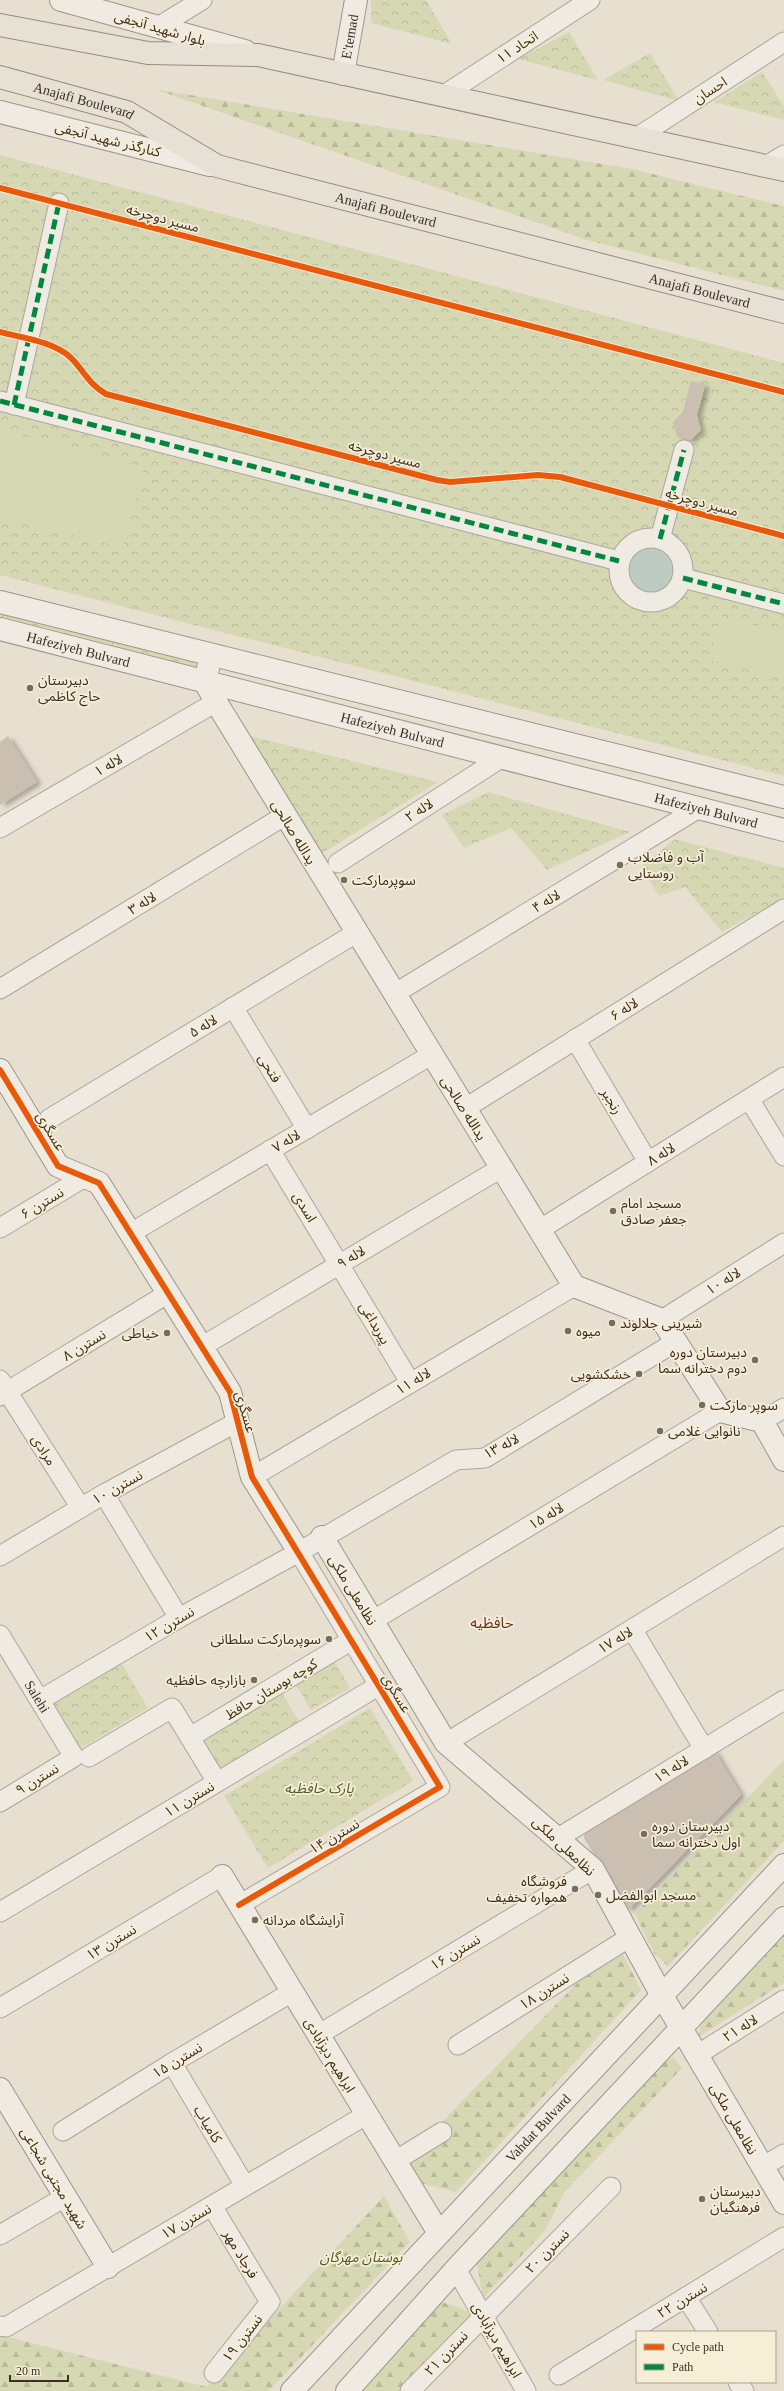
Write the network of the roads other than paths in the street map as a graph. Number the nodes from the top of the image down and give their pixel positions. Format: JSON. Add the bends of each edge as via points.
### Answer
{"nodes":[{"id":1,"x":61,"y":0,"type":"edge"},
{"id":2,"x":202,"y":0,"type":"edge"},
{"id":3,"x":356,"y":0,"type":"edge"},
{"id":4,"x":590,"y":0,"type":"edge"},
{"id":5,"x":0,"y":25,"type":"edge"},
{"id":6,"x":158,"y":27,"type":"junction"},
{"id":7,"x":784,"y":42,"type":"edge"},
{"id":8,"x":258,"y":55,"type":"junction"},
{"id":9,"x":343,"y":74,"type":"junction"},
{"id":10,"x":0,"y":76,"type":"edge"},
{"id":11,"x":444,"y":95,"type":"junction"},
{"id":12,"x":0,"y":112,"type":"edge"},
{"id":13,"x":636,"y":138,"type":"junction"},
{"id":14,"x":778,"y":164,"type":"edge"},
{"id":15,"x":217,"y":166,"type":"junction"},
{"id":16,"x":59,"y":203,"type":"dead end"},
{"id":17,"x":784,"y":312,"type":"edge"},
{"id":18,"x":7,"y":403,"type":"edge"},
{"id":19,"x":684,"y":450,"type":"dead end"},
{"id":20,"x":660,"y":539,"type":"junction"},
{"id":21,"x":619,"y":562,"type":"junction"},
{"id":22,"x":683,"y":578,"type":"junction"},
{"id":23,"x":0,"y":602,"type":"edge"},
{"id":24,"x":784,"y":604,"type":"edge"},
{"id":25,"x":0,"y":629,"type":"edge"},
{"id":26,"x":211,"y":655,"type":"junction"},
{"id":27,"x":205,"y":682,"type":"junction"},
{"id":28,"x":216,"y":702,"type":"junction"},
{"id":29,"x":501,"y":758,"type":"junction"},
{"id":30,"x":784,"y":797,"type":"edge"},
{"id":31,"x":699,"y":808,"type":"junction"},
{"id":32,"x":284,"y":816,"type":"junction"},
{"id":33,"x":0,"y":828,"type":"edge"},
{"id":34,"x":784,"y":830,"type":"edge"},
{"id":35,"x":338,"y":863,"type":"dead end"},
{"id":36,"x":784,"y":909,"type":"edge"},
{"id":37,"x":356,"y":933,"type":"junction"},
{"id":38,"x":0,"y":989,"type":"edge"},
{"id":39,"x":394,"y":994,"type":"junction"},
{"id":40,"x":234,"y":1007,"type":"junction"},
{"id":41,"x":575,"y":1039,"type":"junction"},
{"id":42,"x":431,"y":1055,"type":"junction"},
{"id":43,"x":1,"y":1074,"type":"edge"},
{"id":44,"x":784,"y":1077,"type":"edge"},
{"id":45,"x":749,"y":1099,"type":"junction"},
{"id":46,"x":464,"y":1108,"type":"junction"},
{"id":47,"x":49,"y":1119,"type":"dead end"},
{"id":48,"x":307,"y":1129,"type":"junction"},
{"id":49,"x":270,"y":1150,"type":"junction"},
{"id":50,"x":784,"y":1156,"type":"edge"},
{"id":51,"x":648,"y":1162,"type":"junction"},
{"id":52,"x":500,"y":1168,"type":"junction"},
{"id":53,"x":83,"y":1178,"type":"junction"},
{"id":54,"x":141,"y":1227,"type":"dead end"},
{"id":55,"x":0,"y":1228,"type":"edge"},
{"id":56,"x":539,"y":1230,"type":"junction"},
{"id":57,"x":784,"y":1243,"type":"edge"},
{"id":58,"x":339,"y":1264,"type":"junction"},
{"id":59,"x":574,"y":1286,"type":"junction"},
{"id":60,"x":168,"y":1294,"type":"junction"},
{"id":61,"x":662,"y":1320,"type":"junction"},
{"id":62,"x":677,"y":1341,"type":"junction"},
{"id":63,"x":201,"y":1347,"type":"junction"},
{"id":64,"x":410,"y":1382,"type":"junction"},
{"id":65,"x":2,"y":1389,"type":"edge"},
{"id":66,"x":784,"y":1408,"type":"edge"},
{"id":67,"x":720,"y":1411,"type":"junction"},
{"id":68,"x":237,"y":1422,"type":"junction"},
{"id":69,"x":762,"y":1422,"type":"junction"},
{"id":70,"x":784,"y":1460,"type":"edge"},
{"id":71,"x":252,"y":1477,"type":"junction"},
{"id":72,"x":104,"y":1494,"type":"junction"},
{"id":73,"x":81,"y":1508,"type":"junction"},
{"id":74,"x":784,"y":1536,"type":"edge"},
{"id":75,"x":322,"y":1537,"type":"junction"},
{"id":76,"x":300,"y":1552,"type":"junction"},
{"id":77,"x":0,"y":1556,"type":"edge"},
{"id":78,"x":179,"y":1618,"type":"junction"},
{"id":79,"x":372,"y":1621,"type":"junction"},
{"id":80,"x":632,"y":1629,"type":"junction"},
{"id":81,"x":1,"y":1639,"type":"edge"},
{"id":82,"x":352,"y":1640,"type":"junction"},
{"id":83,"x":390,"y":1650,"type":"junction"},
{"id":84,"x":366,"y":1665,"type":"junction"},
{"id":85,"x":378,"y":1686,"type":"junction"},
{"id":86,"x":40,"y":1700,"type":"junction"},
{"id":87,"x":784,"y":1700,"type":"edge"},
{"id":88,"x":190,"y":1737,"type":"junction"},
{"id":89,"x":446,"y":1743,"type":"junction"},
{"id":90,"x":704,"y":1749,"type":"junction"},
{"id":91,"x":82,"y":1757,"type":"junction"},
{"id":92,"x":217,"y":1782,"type":"junction"},
{"id":93,"x":440,"y":1787,"type":"joint"},
{"id":94,"x":0,"y":1802,"type":"edge"},
{"id":95,"x":558,"y":1838,"type":"junction"},
{"id":96,"x":784,"y":1865,"type":"edge"},
{"id":97,"x":593,"y":1869,"type":"junction"},
{"id":98,"x":222,"y":1876,"type":"joint"},
{"id":99,"x":239,"y":1905,"type":"junction"},
{"id":100,"x":0,"y":1912,"type":"edge"},
{"id":101,"x":784,"y":1918,"type":"edge"},
{"id":102,"x":630,"y":1937,"type":"junction"},
{"id":103,"x":292,"y":1992,"type":"junction"},
{"id":104,"x":661,"y":1994,"type":"junction"},
{"id":105,"x":784,"y":2000,"type":"edge"},
{"id":106,"x":0,"y":2008,"type":"edge"},
{"id":107,"x":682,"y":2028,"type":"junction"},
{"id":108,"x":318,"y":2035,"type":"junction"},
{"id":109,"x":458,"y":2045,"type":"dead end"},
{"id":110,"x":697,"y":2055,"type":"junction"},
{"id":111,"x":172,"y":2063,"type":"junction"},
{"id":112,"x":0,"y":2089,"type":"edge"},
{"id":113,"x":366,"y":2115,"type":"junction"},
{"id":114,"x":63,"y":2131,"type":"dead end"},
{"id":115,"x":442,"y":2132,"type":"dead end"},
{"id":116,"x":784,"y":2154,"type":"edge"},
{"id":117,"x":395,"y":2161,"type":"junction"},
{"id":118,"x":762,"y":2167,"type":"junction"},
{"id":119,"x":245,"y":2186,"type":"junction"},
{"id":120,"x":611,"y":2187,"type":"dead end"},
{"id":121,"x":65,"y":2197,"type":"junction"},
{"id":122,"x":784,"y":2203,"type":"edge"},
{"id":123,"x":212,"y":2206,"type":"junction"},
{"id":124,"x":439,"y":2233,"type":"junction"},
{"id":125,"x":0,"y":2235,"type":"edge"},
{"id":126,"x":784,"y":2237,"type":"edge"},
{"id":127,"x":108,"y":2267,"type":"junction"},
{"id":128,"x":456,"y":2269,"type":"junction"},
{"id":129,"x":686,"y":2297,"type":"junction"},
{"id":130,"x":270,"y":2302,"type":"joint"},
{"id":131,"x":482,"y":2315,"type":"junction"},
{"id":132,"x":3,"y":2326,"type":"edge"},
{"id":133,"x":707,"y":2331,"type":"edge"},
{"id":134,"x":214,"y":2373,"type":"dead end"},
{"id":135,"x":559,"y":2375,"type":"dead end"},
{"id":136,"x":292,"y":2391,"type":"edge"},
{"id":137,"x":346,"y":2391,"type":"edge"},
{"id":138,"x":410,"y":2391,"type":"edge"},
{"id":139,"x":526,"y":2391,"type":"edge"}],
"edges":[{"from":1,"to":6,"type":"street","name":"بلوار شهید آنجفی"},
{"from":2,"to":6,"type":"street"},
{"from":3,"to":9,"type":"street","name":"E'temad"},
{"from":4,"to":11,"type":"street","name":"اتحاد ۱۱"},
{"from":5,"to":8,"type":"main road","via":[[148,53]]},
{"from":6,"to":8,"type":"street","name":"بلوار شهید آنجفی"},
{"from":7,"to":13,"type":"street","name":"احسان"},
{"from":8,"to":9,"type":"main road"},
{"from":9,"to":11,"type":"main road"},
{"from":10,"to":15,"type":"main road","name":"Anajafi Boulevard","via":[[127,112]]},
{"from":11,"to":13,"type":"main road"},
{"from":12,"to":15,"type":"street","name":"کنارگذر شهید آنجفی"},
{"from":13,"to":14,"type":"main road"},
{"from":15,"to":17,"type":"main road","name":"Anajafi Boulevard"},
{"from":16,"to":18,"type":"street"},
{"from":18,"to":21,"type":"street"},
{"from":19,"to":20,"type":"street"},
{"from":20,"to":21,"type":"street","via":[[642,538],[632,543],[624,551]]},
{"from":20,"to":22,"type":"street","via":[[674,546],[681,556],[684,566]]},
{"from":21,"to":22,"type":"street","via":[[621,584],[628,593],[648,602],[670,596]]},
{"from":22,"to":24,"type":"street"},
{"from":23,"to":26,"type":"street","name":"Hafeziyeh Bulvard"},
{"from":25,"to":27,"type":"street","name":"Hafeziyeh Bulvard"},
{"from":26,"to":27,"type":"street"},
{"from":26,"to":30,"type":"street","name":"Hafeziyeh Bulvard"},
{"from":27,"to":28,"type":"street","name":"یدالله صالحی"},
{"from":27,"to":29,"type":"street","name":"Hafeziyeh Bulvard"},
{"from":28,"to":32,"type":"street","name":"یدالله صالحی"},
{"from":28,"to":33,"type":"street","name":"لاله ۱"},
{"from":29,"to":31,"type":"street","name":"Hafeziyeh Bulvard"},
{"from":29,"to":35,"type":"street","name":"لاله ۲"},
{"from":31,"to":34,"type":"street","name":"Hafeziyeh Bulvard"},
{"from":31,"to":39,"type":"street","name":"لاله ۴"},
{"from":32,"to":37,"type":"street","name":"یدالله صالحی"},
{"from":32,"to":38,"type":"street","name":"لاله ۳"},
{"from":36,"to":41,"type":"street","name":"لاله ۶"},
{"from":37,"to":39,"type":"street","name":"یدالله صالحی"},
{"from":37,"to":40,"type":"street","name":"لاله ۵"},
{"from":39,"to":42,"type":"street","name":"یدالله صالحی"},
{"from":40,"to":47,"type":"street","name":"لاله ۵"},
{"from":40,"to":48,"type":"street","name":"فتحی"},
{"from":41,"to":46,"type":"street","name":"لاله ۶"},
{"from":41,"to":51,"type":"street","name":"رنجبر"},
{"from":42,"to":46,"type":"street","name":"یدالله صالحی"},
{"from":42,"to":48,"type":"street","name":"لاله ۷"},
{"from":43,"to":53,"type":"street","name":"عسگری","via":[[58,1166]]},
{"from":44,"to":45,"type":"street","name":"لاله ۸"},
{"from":45,"to":50,"type":"street"},
{"from":45,"to":51,"type":"street","name":"لاله ۸"},
{"from":46,"to":52,"type":"street","name":"یدالله صالحی"},
{"from":48,"to":49,"type":"street","name":"لاله ۷"},
{"from":49,"to":54,"type":"street","name":"لاله ۷"},
{"from":49,"to":58,"type":"street","name":"اسدی"},
{"from":51,"to":56,"type":"street","name":"لاله ۸"},
{"from":52,"to":56,"type":"street","name":"یدالله صالحی"},
{"from":52,"to":58,"type":"street","name":"لاله ۹"},
{"from":53,"to":55,"type":"street","name":"نسترن ۶"},
{"from":53,"to":60,"type":"street","name":"عسگری","via":[[100,1183]]},
{"from":56,"to":59,"type":"street","name":"یدالله صالحی"},
{"from":57,"to":61,"type":"street","name":"لاله ۱۰"},
{"from":58,"to":63,"type":"street","name":"لاله ۹"},
{"from":58,"to":64,"type":"street","name":"پیربداغی"},
{"from":59,"to":61,"type":"street"},
{"from":59,"to":64,"type":"street","name":"لاله ۱۱"},
{"from":60,"to":63,"type":"street","name":"عسگری"},
{"from":60,"to":65,"type":"street","name":"نسترن ۸"},
{"from":61,"to":62,"type":"street"},
{"from":62,"to":67,"type":"street"},
{"from":62,"to":75,"type":"street","name":"لاله ۱۳","via":[[485,1458],[456,1460]]},
{"from":63,"to":68,"type":"street","name":"عسگری","via":[[230,1392]]},
{"from":64,"to":71,"type":"street","name":"لاله ۱۱"},
{"from":65,"to":73,"type":"street","name":"مرادی"},
{"from":66,"to":69,"type":"street"},
{"from":67,"to":69,"type":"street"},
{"from":67,"to":79,"type":"street","name":"لاله ۱۵"},
{"from":68,"to":71,"type":"street","name":"عسگری"},
{"from":68,"to":72,"type":"street","name":"نسترن ۱۰"},
{"from":69,"to":70,"type":"street"},
{"from":71,"to":76,"type":"street","name":"عسگری"},
{"from":72,"to":73,"type":"street","name":"نسترن ۱۰"},
{"from":72,"to":78,"type":"street"},
{"from":73,"to":77,"type":"street","name":"نسترن ۱۰"},
{"from":74,"to":80,"type":"street","name":"لاله ۱۷"},
{"from":75,"to":76,"type":"street","name":"لاله ۱۳"},
{"from":75,"to":79,"type":"street","name":"نظامعلی ملکی"},
{"from":76,"to":78,"type":"street","name":"نسترن ۱۲"},
{"from":76,"to":82,"type":"street","name":"عسگری"},
{"from":78,"to":86,"type":"street","name":"نسترن ۱۲"},
{"from":79,"to":83,"type":"street","name":"نظامعلی ملکی"},
{"from":80,"to":89,"type":"street","name":"لاله ۱۷"},
{"from":80,"to":90,"type":"street"},
{"from":81,"to":86,"type":"street","name":"Salehi"},
{"from":82,"to":84,"type":"street","name":"عسگری"},
{"from":82,"to":88,"type":"street","name":"کوچه بوستان حافظ"},
{"from":83,"to":84,"type":"street"},
{"from":83,"to":89,"type":"street","name":"نظامعلی ملکی"},
{"from":84,"to":85,"type":"street","name":"عسگری"},
{"from":85,"to":92,"type":"street","name":"نسترن ۱۱"},
{"from":85,"to":93,"type":"street","name":"عسگری"},
{"from":86,"to":91,"type":"street","name":"Salehi"},
{"from":87,"to":90,"type":"street","name":"لاله ۱۹"},
{"from":88,"to":91,"type":"street","name":"نسترن ۹","via":[[172,1708]]},
{"from":88,"to":92,"type":"street"},
{"from":89,"to":95,"type":"street","name":"نظامعلی ملکی"},
{"from":90,"to":95,"type":"street","name":"لاله ۱۹"},
{"from":91,"to":94,"type":"street","name":"نسترن ۹"},
{"from":92,"to":100,"type":"street","name":"نسترن ۱۱"},
{"from":93,"to":99,"type":"street","name":"نسترن ۱۴"},
{"from":95,"to":97,"type":"street","name":"نظامعلی ملکی"},
{"from":96,"to":104,"type":"street","name":"Vahdat Bulvard"},
{"from":97,"to":102,"type":"street","name":"نظامعلی ملکی"},
{"from":97,"to":108,"type":"street","name":"نسترن ۱۶"},
{"from":98,"to":99,"type":"street","name":"ابراهیم دیزآبادی"},
{"from":98,"to":106,"type":"street","name":"نسترن ۱۳"},
{"from":99,"to":103,"type":"street","name":"ابراهیم دیزآبادی"},
{"from":101,"to":107,"type":"street"},
{"from":102,"to":104,"type":"street","name":"نظامعلی ملکی"},
{"from":102,"to":109,"type":"street","name":"نسترن ۱۸"},
{"from":103,"to":108,"type":"street","name":"ابراهیم دیزآبادی"},
{"from":103,"to":111,"type":"street","name":"نسترن ۱۵"},
{"from":104,"to":107,"type":"street","name":"نظامعلی ملکی"},
{"from":104,"to":124,"type":"street","name":"Vahdat Bulvard"},
{"from":105,"to":110,"type":"street","name":"لاله ۲۱"},
{"from":107,"to":110,"type":"street","name":"نظامعلی ملکی"},
{"from":107,"to":128,"type":"street"},
{"from":108,"to":113,"type":"street","name":"ابراهیم دیزآبادی"},
{"from":110,"to":118,"type":"street","name":"نظامعلی ملکی"},
{"from":111,"to":114,"type":"street","name":"نسترن ۱۵"},
{"from":111,"to":119,"type":"street","name":"کامیاب"},
{"from":112,"to":121,"type":"street","name":"شهید مجتبی شجاعی"},
{"from":113,"to":117,"type":"street","name":"ابراهیم دیزآبادی"},
{"from":113,"to":119,"type":"street","name":"نسترن ۱۷"},
{"from":115,"to":117,"type":"street"},
{"from":116,"to":118,"type":"street"},
{"from":117,"to":124,"type":"street","name":"ابراهیم دیزآبادی"},
{"from":118,"to":122,"type":"street","name":"نظامعلی ملکی"},
{"from":119,"to":123,"type":"street","name":"نسترن ۱۷"},
{"from":120,"to":131,"type":"street","name":"نسترن ۲۰"},
{"from":121,"to":125,"type":"street"},
{"from":121,"to":127,"type":"street","name":"شهید مجتبی شجاعی"},
{"from":123,"to":127,"type":"street","name":"نسترن ۱۷"},
{"from":123,"to":130,"type":"street","name":"فرجاد مهر"},
{"from":124,"to":136,"type":"street","name":"Vahdat Bulvard"},
{"from":126,"to":129,"type":"street","name":"نسترن ۲۲"},
{"from":127,"to":132,"type":"street","name":"نسترن ۱۷"},
{"from":128,"to":131,"type":"street","name":"ابراهیم دیزآبادی"},
{"from":128,"to":137,"type":"street"},
{"from":129,"to":133,"type":"street"},
{"from":129,"to":135,"type":"street","name":"نسترن ۲۲"},
{"from":130,"to":134,"type":"street","name":"نسترن ۱۹"},
{"from":131,"to":138,"type":"street","name":"نسترن ۲۱"},
{"from":131,"to":139,"type":"street","name":"ابراهیم دیزآبادی"}]}
